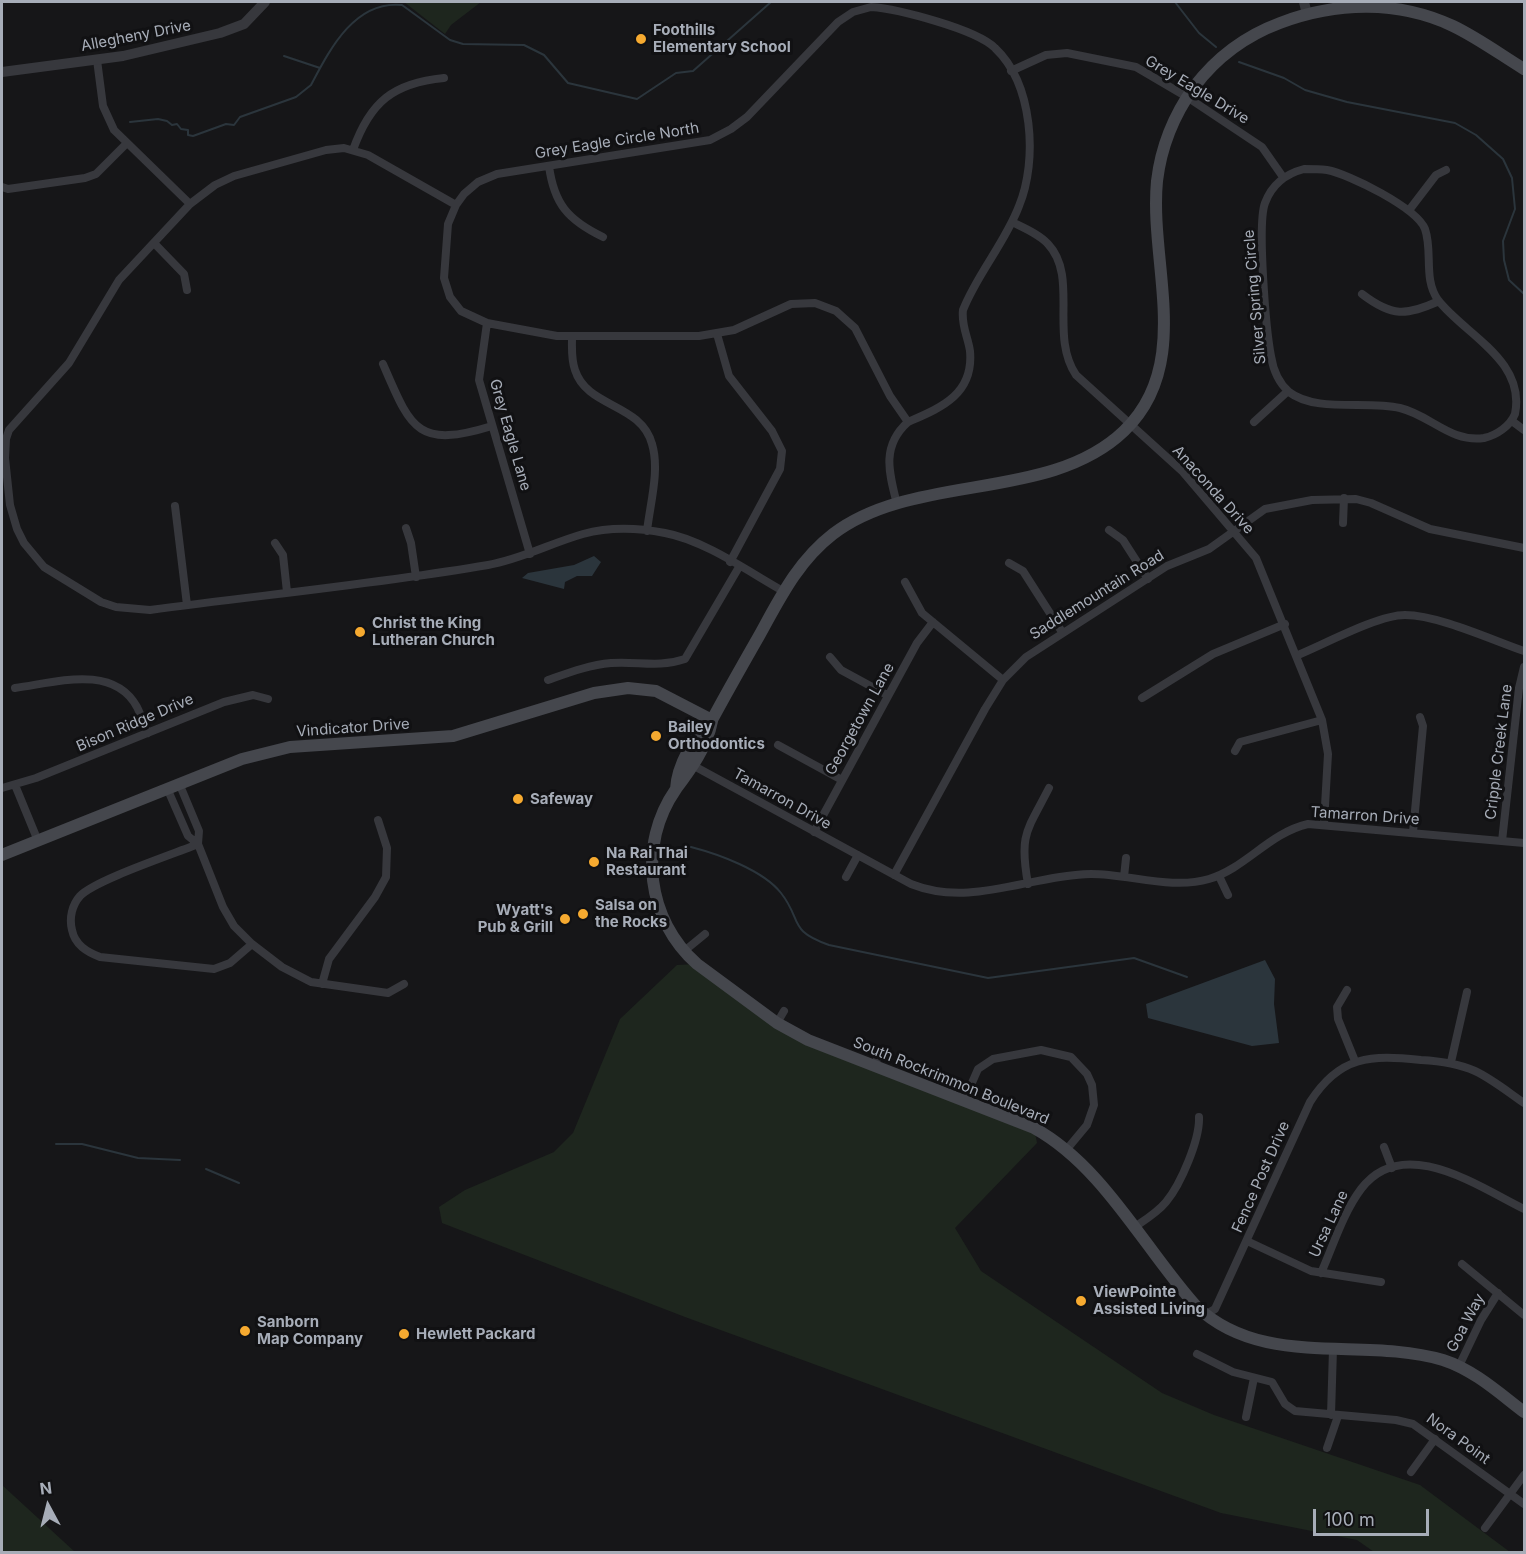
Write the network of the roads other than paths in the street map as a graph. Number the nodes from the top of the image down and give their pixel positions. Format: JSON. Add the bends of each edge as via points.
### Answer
{"nodes":[{"id":1,"x":265,"y":2,"type":"edge"},
{"id":2,"x":1304,"y":2,"type":"edge"},
{"id":3,"x":1307,"y":14,"type":"junction"},
{"id":4,"x":97,"y":60,"type":"junction"},
{"id":5,"x":1524,"y":69,"type":"edge"},
{"id":6,"x":1011,"y":71,"type":"junction"},
{"id":7,"x":2,"y":72,"type":"edge"},
{"id":8,"x":444,"y":78,"type":"dead end"},
{"id":9,"x":1187,"y":96,"type":"junction"},
{"id":10,"x":127,"y":143,"type":"junction"},
{"id":11,"x":353,"y":150,"type":"junction"},
{"id":12,"x":549,"y":166,"type":"junction"},
{"id":13,"x":1446,"y":170,"type":"dead end"},
{"id":14,"x":1283,"y":177,"type":"junction"},
{"id":15,"x":2,"y":187,"type":"edge"},
{"id":16,"x":190,"y":204,"type":"junction"},
{"id":17,"x":456,"y":205,"type":"junction"},
{"id":18,"x":1410,"y":209,"type":"junction"},
{"id":19,"x":1012,"y":222,"type":"junction"},
{"id":20,"x":603,"y":237,"type":"dead end"},
{"id":21,"x":154,"y":243,"type":"junction"},
{"id":22,"x":187,"y":290,"type":"dead end"},
{"id":23,"x":1362,"y":294,"type":"dead end"},
{"id":24,"x":1439,"y":301,"type":"junction"},
{"id":25,"x":488,"y":323,"type":"junction"},
{"id":26,"x":717,"y":334,"type":"junction"},
{"id":27,"x":572,"y":337,"type":"junction"},
{"id":28,"x":383,"y":364,"type":"dead end"},
{"id":29,"x":1288,"y":391,"type":"junction"},
{"id":30,"x":1512,"y":421,"type":"junction"},
{"id":31,"x":908,"y":422,"type":"junction"},
{"id":32,"x":1254,"y":422,"type":"dead end"},
{"id":33,"x":1131,"y":425,"type":"junction"},
{"id":34,"x":492,"y":426,"type":"junction"},
{"id":35,"x":1524,"y":430,"type":"edge"},
{"id":36,"x":1344,"y":498,"type":"junction"},
{"id":37,"x":897,"y":504,"type":"junction"},
{"id":38,"x":175,"y":506,"type":"dead end"},
{"id":39,"x":1343,"y":523,"type":"dead end"},
{"id":40,"x":406,"y":528,"type":"dead end"},
{"id":41,"x":1109,"y":530,"type":"dead end"},
{"id":42,"x":647,"y":531,"type":"junction"},
{"id":43,"x":1232,"y":531,"type":"junction"},
{"id":44,"x":275,"y":543,"type":"dead end"},
{"id":45,"x":1524,"y":548,"type":"edge"},
{"id":46,"x":530,"y":554,"type":"junction"},
{"id":47,"x":730,"y":562,"type":"junction"},
{"id":48,"x":1009,"y":563,"type":"dead end"},
{"id":49,"x":739,"y":567,"type":"junction"},
{"id":50,"x":416,"y":577,"type":"junction"},
{"id":51,"x":1148,"y":579,"type":"junction"},
{"id":52,"x":905,"y":582,"type":"dead end"},
{"id":53,"x":783,"y":591,"type":"junction"},
{"id":54,"x":287,"y":592,"type":"junction"},
{"id":55,"x":187,"y":604,"type":"junction"},
{"id":56,"x":933,"y":622,"type":"junction"},
{"id":57,"x":1285,"y":624,"type":"junction"},
{"id":58,"x":1062,"y":632,"type":"junction"},
{"id":59,"x":1524,"y":651,"type":"edge"},
{"id":60,"x":1298,"y":655,"type":"junction"},
{"id":61,"x":830,"y":657,"type":"dead end"},
{"id":62,"x":1524,"y":666,"type":"edge"},
{"id":63,"x":548,"y":680,"type":"dead end"},
{"id":64,"x":1003,"y":680,"type":"junction"},
{"id":65,"x":15,"y":688,"type":"dead end"},
{"id":66,"x":887,"y":696,"type":"junction"},
{"id":67,"x":1142,"y":698,"type":"dead end"},
{"id":68,"x":268,"y":699,"type":"dead end"},
{"id":69,"x":1420,"y":717,"type":"dead end"},
{"id":70,"x":712,"y":720,"type":"junction"},
{"id":71,"x":1322,"y":720,"type":"junction"},
{"id":72,"x":148,"y":733,"type":"junction"},
{"id":73,"x":778,"y":745,"type":"dead end"},
{"id":74,"x":1236,"y":751,"type":"dead end"},
{"id":75,"x":694,"y":766,"type":"junction"},
{"id":76,"x":842,"y":780,"type":"junction"},
{"id":77,"x":179,"y":783,"type":"junction"},
{"id":78,"x":15,"y":785,"type":"junction"},
{"id":79,"x":2,"y":788,"type":"edge"},
{"id":80,"x":167,"y":788,"type":"junction"},
{"id":81,"x":1048,"y":788,"type":"dead end"},
{"id":82,"x":676,"y":789,"type":"junction"},
{"id":83,"x":378,"y":820,"type":"dead end"},
{"id":84,"x":1324,"y":823,"type":"junction"},
{"id":85,"x":814,"y":831,"type":"junction"},
{"id":86,"x":1413,"y":832,"type":"junction"},
{"id":87,"x":1502,"y":841,"type":"junction"},
{"id":88,"x":38,"y":842,"type":"junction"},
{"id":89,"x":1524,"y":843,"type":"edge"},
{"id":90,"x":198,"y":844,"type":"junction"},
{"id":91,"x":2,"y":855,"type":"edge"},
{"id":92,"x":858,"y":855,"type":"junction"},
{"id":93,"x":1126,"y":858,"type":"dead end"},
{"id":94,"x":894,"y":875,"type":"junction"},
{"id":95,"x":1219,"y":876,"type":"junction"},
{"id":96,"x":846,"y":877,"type":"dead end"},
{"id":97,"x":1124,"y":877,"type":"junction"},
{"id":98,"x":1028,"y":884,"type":"junction"},
{"id":99,"x":1228,"y":895,"type":"dead end"},
{"id":100,"x":705,"y":934,"type":"dead end"},
{"id":101,"x":252,"y":944,"type":"junction"},
{"id":102,"x":683,"y":952,"type":"junction"},
{"id":103,"x":322,"y":984,"type":"junction"},
{"id":104,"x":404,"y":984,"type":"dead end"},
{"id":105,"x":1347,"y":990,"type":"dead end"},
{"id":106,"x":1467,"y":992,"type":"dead end"},
{"id":107,"x":784,"y":1011,"type":"dead end"},
{"id":108,"x":777,"y":1023,"type":"junction"},
{"id":109,"x":880,"y":1053,"type":"dead end"},
{"id":110,"x":1354,"y":1061,"type":"junction"},
{"id":111,"x":1452,"y":1062,"type":"junction"},
{"id":112,"x":874,"y":1066,"type":"junction"},
{"id":113,"x":964,"y":1101,"type":"junction"},
{"id":114,"x":1524,"y":1103,"type":"edge"},
{"id":115,"x":1199,"y":1117,"type":"dead end"},
{"id":116,"x":1384,"y":1147,"type":"dead end"},
{"id":117,"x":1067,"y":1149,"type":"junction"},
{"id":118,"x":1392,"y":1168,"type":"junction"},
{"id":119,"x":1524,"y":1209,"type":"edge"},
{"id":120,"x":1133,"y":1228,"type":"junction"},
{"id":121,"x":1248,"y":1241,"type":"junction"},
{"id":122,"x":1462,"y":1263,"type":"dead end"},
{"id":123,"x":1321,"y":1273,"type":"junction"},
{"id":124,"x":1381,"y":1282,"type":"dead end"},
{"id":125,"x":1498,"y":1293,"type":"junction"},
{"id":126,"x":1206,"y":1315,"type":"junction"},
{"id":127,"x":1524,"y":1315,"type":"edge"},
{"id":128,"x":1333,"y":1349,"type":"junction"},
{"id":129,"x":1197,"y":1354,"type":"dead end"},
{"id":130,"x":1459,"y":1366,"type":"junction"},
{"id":131,"x":1254,"y":1378,"type":"junction"},
{"id":132,"x":1524,"y":1412,"type":"edge"},
{"id":133,"x":1335,"y":1416,"type":"junction"},
{"id":134,"x":1246,"y":1417,"type":"dead end"},
{"id":135,"x":1435,"y":1439,"type":"junction"},
{"id":136,"x":1327,"y":1448,"type":"dead end"},
{"id":137,"x":1411,"y":1472,"type":"dead end"},
{"id":138,"x":1524,"y":1474,"type":"edge"},
{"id":139,"x":1510,"y":1494,"type":"junction"},
{"id":140,"x":1524,"y":1504,"type":"edge"},
{"id":141,"x":1485,"y":1528,"type":"dead end"}],
"edges":[{"from":1,"to":4,"type":"street","name":"Allegheny Drive","via":[[232,30]]},
{"from":2,"to":3,"type":"street"},
{"from":3,"to":5,"type":"main road","name":"South Rockrimmon Boulevard","via":[[1356,7],[1421,14],[1455,27]]},
{"from":3,"to":9,"type":"main road","name":"South Rockrimmon Boulevard","via":[[1260,31],[1236,46],[1206,72]]},
{"from":4,"to":7,"type":"street","name":"Allegheny Drive"},
{"from":4,"to":10,"type":"street","via":[[106,116]]},
{"from":6,"to":9,"type":"street","name":"Grey Eagle Drive","via":[[1046,55],[1067,53],[1136,67]]},
{"from":6,"to":12,"type":"street","name":"Grey Eagle Circle North","via":[[996,48],[968,32],[871,7],[838,22],[747,117],[720,135],[699,143]]},
{"from":6,"to":19,"type":"street","name":"Grey Eagle Circle North","via":[[1025,102],[1030,129],[1024,193]]},
{"from":8,"to":11,"type":"street","via":[[416,81],[382,100],[366,118]]},
{"from":9,"to":14,"type":"street","name":"Grey Eagle Drive","via":[[1262,147]]},
{"from":9,"to":33,"type":"main road","name":"South Rockrimmon Boulevard","via":[[1166,140],[1157,181],[1162,359],[1150,394]]},
{"from":10,"to":15,"type":"street","via":[[104,169],[85,178]]},
{"from":10,"to":16,"type":"street"},
{"from":11,"to":16,"type":"street","via":[[326,150],[234,176]]},
{"from":11,"to":17,"type":"street"},
{"from":12,"to":17,"type":"street","name":"Grey Eagle Circle North","via":[[488,177],[470,188]]},
{"from":12,"to":20,"type":"street","via":[[552,188],[564,210]]},
{"from":13,"to":18,"type":"street","via":[[1436,175]]},
{"from":14,"to":18,"type":"street","via":[[1304,169],[1326,170]]},
{"from":14,"to":29,"type":"street","name":"Silver Spring Circle","via":[[1266,200],[1262,227],[1270,357]]},
{"from":16,"to":21,"type":"street"},
{"from":17,"to":25,"type":"street","via":[[446,235],[446,287],[461,311]]},
{"from":18,"to":24,"type":"street","via":[[1425,227],[1430,279]]},
{"from":19,"to":31,"type":"street","name":"Grey Eagle Circle North","via":[[963,310],[970,352],[962,386],[938,410]]},
{"from":19,"to":33,"type":"street","name":"Anaconda Drive","via":[[1049,244],[1059,262],[1063,339],[1070,366],[1084,384]]},
{"from":21,"to":22,"type":"street","via":[[184,274]]},
{"from":21,"to":55,"type":"street","via":[[119,280],[69,363],[15,421],[6,439],[10,504],[24,543],[57,577],[116,608],[150,610]]},
{"from":23,"to":24,"type":"street","via":[[1387,310],[1404,313]]},
{"from":24,"to":30,"type":"street","via":[[1517,374],[1520,397]]},
{"from":25,"to":27,"type":"street"},
{"from":25,"to":34,"type":"street","name":"Grey Eagle Lane","via":[[478,380]]},
{"from":26,"to":27,"type":"street"},
{"from":26,"to":31,"type":"street","via":[[791,304],[827,306],[855,328]]},
{"from":26,"to":47,"type":"street","via":[[729,376],[772,431],[782,451],[780,469]]},
{"from":27,"to":42,"type":"street","via":[[573,362],[581,382],[602,400],[632,414],[652,442],[654,466]]},
{"from":28,"to":34,"type":"street","via":[[403,410],[426,431],[455,437]]},
{"from":29,"to":30,"type":"street","via":[[1307,401],[1401,408],[1461,437],[1484,438]]},
{"from":29,"to":32,"type":"street"},
{"from":30,"to":35,"type":"street"},
{"from":31,"to":37,"type":"street","via":[[895,436],[889,454],[889,474]]},
{"from":33,"to":37,"type":"main road","name":"South Rockrimmon Boulevard","via":[[1095,454],[1069,466]]},
{"from":33,"to":43,"type":"street","name":"Anaconda Drive","via":[[1182,471]]},
{"from":34,"to":46,"type":"street","name":"Grey Eagle Lane"},
{"from":36,"to":39,"type":"street"},
{"from":36,"to":43,"type":"street","name":"Saddlemountain Road","via":[[1265,509]]},
{"from":36,"to":45,"type":"street","name":"Saddlemountain Road","via":[[1371,503],[1447,533]]},
{"from":37,"to":53,"type":"main road","name":"South Rockrimmon Boulevard","via":[[864,515],[834,533],[807,558]]},
{"from":38,"to":55,"type":"street"},
{"from":40,"to":50,"type":"street"},
{"from":41,"to":51,"type":"street","via":[[1123,540]]},
{"from":42,"to":46,"type":"street","via":[[595,531]]},
{"from":42,"to":47,"type":"street","via":[[672,535]]},
{"from":43,"to":51,"type":"street","name":"Saddlemountain Road","via":[[1209,549],[1167,566]]},
{"from":43,"to":57,"type":"street","name":"Anaconda Drive","via":[[1256,558]]},
{"from":44,"to":54,"type":"street","via":[[283,555]]},
{"from":46,"to":50,"type":"street"},
{"from":47,"to":49,"type":"street"},
{"from":48,"to":58,"type":"street","via":[[1023,571]]},
{"from":49,"to":53,"type":"street"},
{"from":49,"to":63,"type":"street","via":[[685,659],[667,665],[612,663]]},
{"from":50,"to":54,"type":"street"},
{"from":51,"to":58,"type":"street","name":"Saddlemountain Road"},
{"from":52,"to":56,"type":"street","via":[[915,605]]},
{"from":53,"to":70,"type":"main road","name":"South Rockrimmon Boulevard"},
{"from":54,"to":55,"type":"street"},
{"from":56,"to":64,"type":"street"},
{"from":56,"to":66,"type":"street","name":"Georgetown Lane"},
{"from":57,"to":60,"type":"street","name":"Anaconda Drive"},
{"from":57,"to":67,"type":"street","via":[[1213,654]]},
{"from":58,"to":64,"type":"street","name":"Saddlemountain Road","via":[[1026,657]]},
{"from":59,"to":60,"type":"street","via":[[1425,618],[1404,615],[1385,618]]},
{"from":60,"to":71,"type":"street","name":"Anaconda Drive"},
{"from":61,"to":66,"type":"street","via":[[841,670]]},
{"from":62,"to":87,"type":"street","name":"Cripple Creek Lane"},
{"from":64,"to":94,"type":"street","name":"Saddlemountain Road"},
{"from":65,"to":72,"type":"street","via":[[89,678],[111,683],[137,706]]},
{"from":66,"to":76,"type":"street","name":"Georgetown Lane"},
{"from":68,"to":72,"type":"street","name":"Bison Ridge Drive","via":[[253,695],[224,702]]},
{"from":69,"to":86,"type":"street","via":[[1423,726]]},
{"from":70,"to":75,"type":"main road","name":"South Rockrimmon Boulevard"},
{"from":70,"to":77,"type":"main road","name":"Vindicator Drive","via":[[656,691],[612,689],[453,736],[312,744],[260,753]]},
{"from":70,"to":82,"type":"main road","name":"South Rockrimmon Boulevard","via":[[703,727],[677,774]]},
{"from":71,"to":74,"type":"street","via":[[1240,742]]},
{"from":71,"to":84,"type":"street","name":"Anaconda Drive","via":[[1328,754]]},
{"from":72,"to":78,"type":"street","name":"Bison Ridge Drive"},
{"from":73,"to":76,"type":"street"},
{"from":75,"to":82,"type":"main road","name":"South Rockrimmon Boulevard"},
{"from":75,"to":85,"type":"street","name":"Tamarron Drive"},
{"from":76,"to":85,"type":"street","name":"Georgetown Lane"},
{"from":77,"to":80,"type":"main road","name":"Vindicator Drive"},
{"from":77,"to":90,"type":"street","via":[[199,831]]},
{"from":78,"to":79,"type":"street","name":"Bison Ridge Drive"},
{"from":78,"to":88,"type":"street"},
{"from":80,"to":88,"type":"main road","name":"Vindicator Drive"},
{"from":80,"to":90,"type":"street","via":[[188,836]]},
{"from":81,"to":98,"type":"street","via":[[1024,837]]},
{"from":82,"to":102,"type":"main road","name":"South Rockrimmon Boulevard","via":[[656,834],[651,867],[659,912]]},
{"from":83,"to":103,"type":"street","via":[[387,848],[386,877],[328,959]]},
{"from":84,"to":86,"type":"street","name":"Tamarron Drive"},
{"from":84,"to":95,"type":"street","name":"Tamarron Drive","via":[[1286,831]]},
{"from":85,"to":92,"type":"street","name":"Tamarron Drive"},
{"from":86,"to":87,"type":"street","name":"Tamarron Drive"},
{"from":87,"to":89,"type":"street","name":"Tamarron Drive"},
{"from":88,"to":91,"type":"main road","name":"Vindicator Drive"},
{"from":90,"to":101,"type":"street","via":[[228,916]]},
{"from":90,"to":101,"type":"street","via":[[86,891],[73,910],[71,925],[75,939],[86,951],[100,957],[205,970],[230,963]]},
{"from":92,"to":94,"type":"street","name":"Tamarron Drive"},
{"from":92,"to":96,"type":"street"},
{"from":93,"to":97,"type":"street"},
{"from":94,"to":98,"type":"street","name":"Tamarron Drive","via":[[922,888],[958,895]]},
{"from":95,"to":97,"type":"street","name":"Tamarron Drive","via":[[1190,883]]},
{"from":95,"to":99,"type":"street"},
{"from":97,"to":98,"type":"street","name":"Tamarron Drive","via":[[1089,874]]},
{"from":100,"to":102,"type":"street"},
{"from":101,"to":103,"type":"street","via":[[292,973]]},
{"from":102,"to":108,"type":"main road","name":"South Rockrimmon Boulevard"},
{"from":103,"to":104,"type":"street","via":[[388,993]]},
{"from":105,"to":110,"type":"street","via":[[1337,1007],[1338,1020]]},
{"from":106,"to":111,"type":"street"},
{"from":107,"to":108,"type":"street"},
{"from":108,"to":112,"type":"main road","name":"South Rockrimmon Boulevard"},
{"from":109,"to":112,"type":"street"},
{"from":110,"to":111,"type":"street","via":[[1385,1056]]},
{"from":110,"to":121,"type":"street","name":"Fence Post Drive","via":[[1327,1080],[1310,1102]]},
{"from":111,"to":114,"type":"street","via":[[1485,1076]]},
{"from":112,"to":113,"type":"main road","name":"South Rockrimmon Boulevard"},
{"from":113,"to":117,"type":"main road","name":"South Rockrimmon Boulevard","via":[[1034,1128]]},
{"from":113,"to":117,"type":"street","via":[[978,1069],[993,1059],[1041,1050],[1073,1054],[1092,1085],[1094,1105],[1087,1125]]},
{"from":115,"to":120,"type":"street","via":[[1200,1131],[1173,1192],[1159,1209]]},
{"from":116,"to":118,"type":"street"},
{"from":117,"to":120,"type":"main road","name":"South Rockrimmon Boulevard","via":[[1091,1173]]},
{"from":118,"to":119,"type":"street","name":"Ursa Lane","via":[[1414,1164],[1439,1168]]},
{"from":118,"to":123,"type":"street","name":"Ursa Lane","via":[[1371,1179],[1356,1196]]},
{"from":120,"to":126,"type":"main road","name":"South Rockrimmon Boulevard"},
{"from":121,"to":123,"type":"street"},
{"from":121,"to":126,"type":"street","name":"Fence Post Drive","via":[[1215,1309]]},
{"from":122,"to":125,"type":"street"},
{"from":123,"to":124,"type":"street"},
{"from":125,"to":127,"type":"street"},
{"from":125,"to":130,"type":"street","name":"Goa Way","via":[[1480,1320]]},
{"from":126,"to":128,"type":"main road","name":"South Rockrimmon Boulevard","via":[[1235,1333],[1264,1343]]},
{"from":128,"to":130,"type":"main road","name":"South Rockrimmon Boulevard","via":[[1416,1355]]},
{"from":128,"to":133,"type":"street"},
{"from":129,"to":131,"type":"street","name":"Nora Point"},
{"from":130,"to":132,"type":"main road","name":"South Rockrimmon Boulevard"},
{"from":131,"to":133,"type":"street","name":"Nora Point","via":[[1277,1386],[1286,1404],[1295,1411]]},
{"from":131,"to":134,"type":"street"},
{"from":133,"to":135,"type":"street","name":"Nora Point","via":[[1404,1421]]},
{"from":133,"to":136,"type":"street"},
{"from":135,"to":137,"type":"street"},
{"from":135,"to":139,"type":"street","name":"Nora Point"},
{"from":138,"to":139,"type":"street"},
{"from":139,"to":140,"type":"street","name":"Nora Point"},
{"from":139,"to":141,"type":"street"}]}
